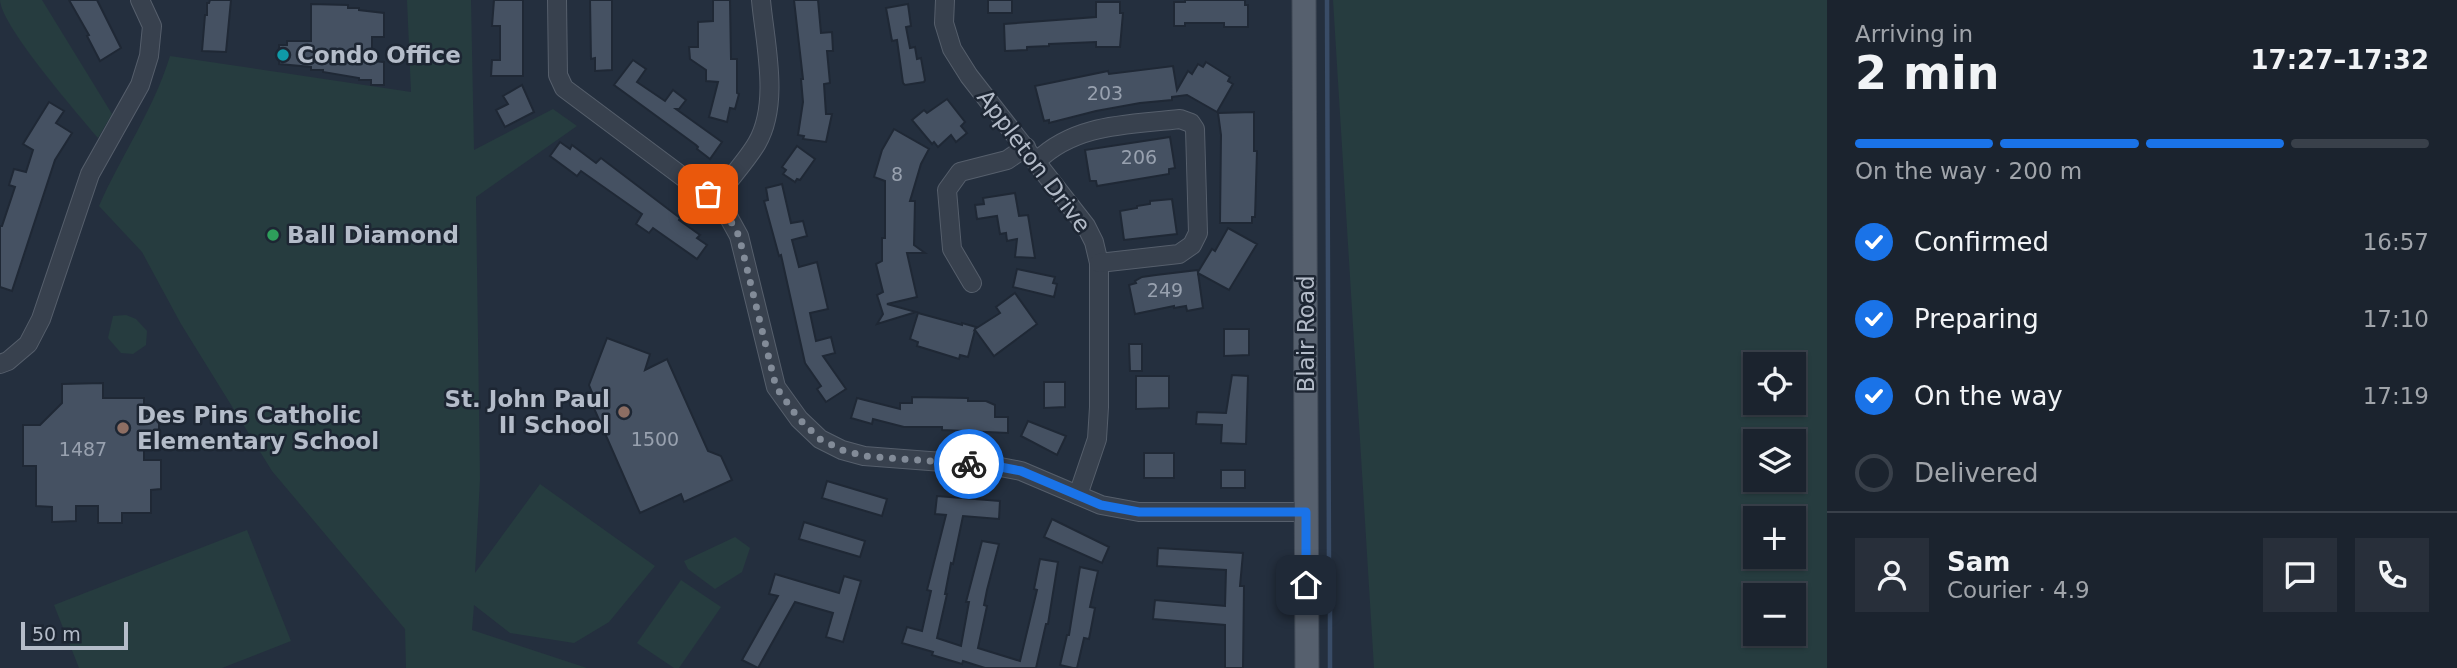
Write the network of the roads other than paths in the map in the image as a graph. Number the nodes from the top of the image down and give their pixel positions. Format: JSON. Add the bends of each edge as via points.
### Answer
{"nodes":[{"id":1,"x":140,"y":0,"type":"edge"},
{"id":2,"x":557,"y":0,"type":"edge"},
{"id":3,"x":761,"y":0,"type":"edge"},
{"id":4,"x":944,"y":0,"type":"edge"},
{"id":5,"x":1304,"y":0,"type":"edge"},
{"id":6,"x":1031,"y":154,"type":"junction"},
{"id":7,"x":715,"y":199,"type":"junction"},
{"id":8,"x":1099,"y":263,"type":"junction"},
{"id":9,"x":972,"y":283,"type":"dead end"},
{"id":10,"x":0,"y":364,"type":"edge"},
{"id":11,"x":1078,"y":495,"type":"junction"},
{"id":12,"x":1306,"y":512,"type":"junction"},
{"id":13,"x":1307,"y":668,"type":"edge"}],
"edges":[{"from":1,"to":10,"type":"street","via":[[152,26],[140,85],[90,174],[41,319],[28,344]]},
{"from":2,"to":7,"type":"street","via":[[558,75],[564,88]]},
{"from":3,"to":7,"type":"street","via":[[770,98],[764,128]]},
{"from":4,"to":6,"type":"street","name":"Appleton Drive","via":[[944,23],[952,49]]},
{"from":5,"to":12,"type":"main road","name":"Blair Road"},
{"from":6,"to":8,"type":"street","name":"Appleton Drive","via":[[1086,226]]},
{"from":6,"to":8,"type":"street","via":[[1087,131],[1180,119],[1195,129],[1198,233],[1192,245],[1179,254]]},
{"from":6,"to":9,"type":"street","via":[[960,172],[947,190],[952,249]]},
{"from":7,"to":11,"type":"street","via":[[739,236],[776,387],[820,439],[864,456],[1021,471]]},
{"from":8,"to":11,"type":"street","name":"Appleton Drive","via":[[1097,439]]},
{"from":11,"to":12,"type":"street","via":[[1139,512]]},
{"from":12,"to":13,"type":"main road","name":"Blair Road"}]}
